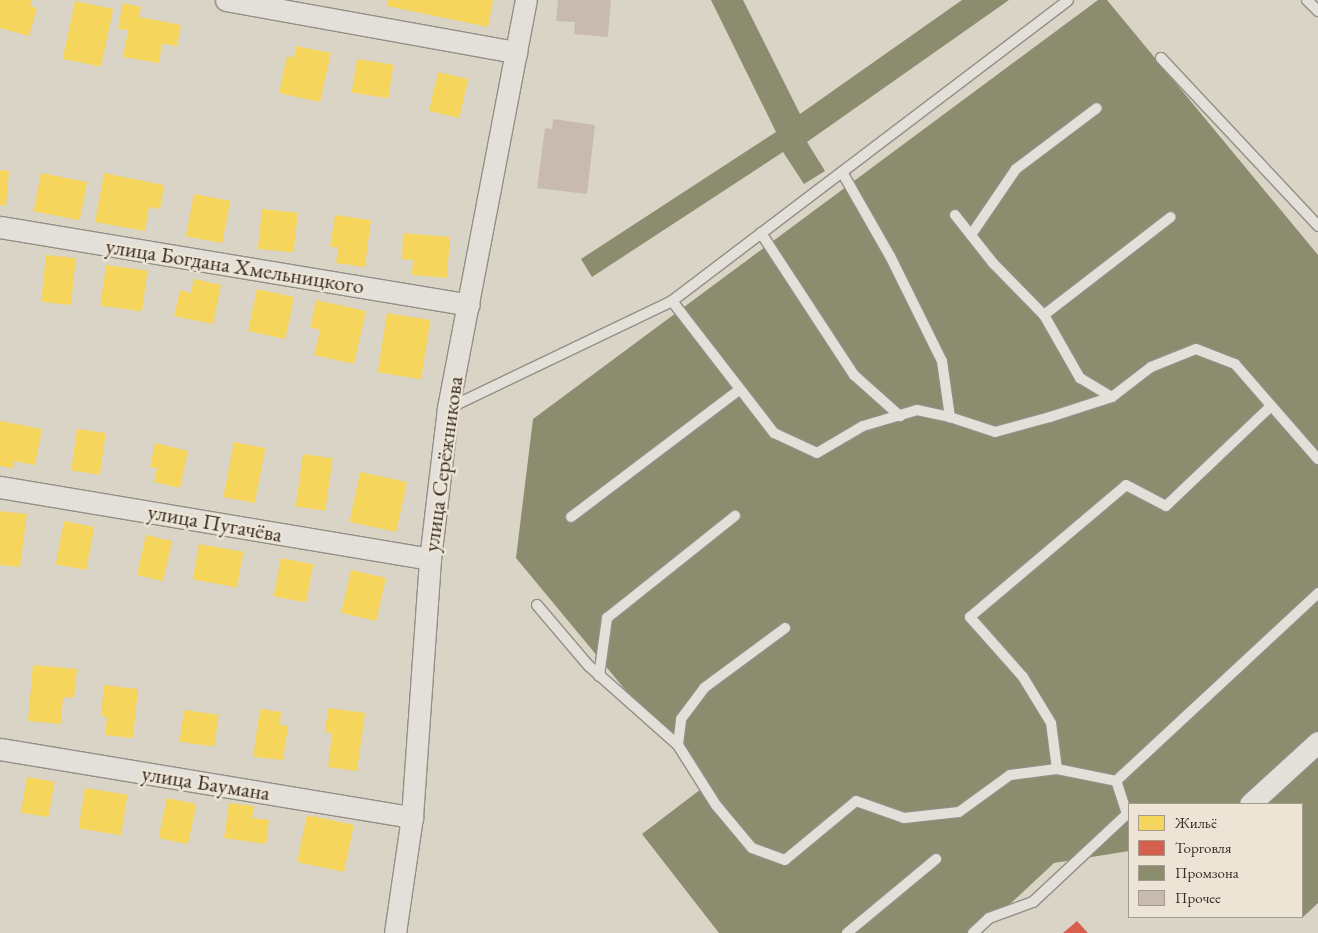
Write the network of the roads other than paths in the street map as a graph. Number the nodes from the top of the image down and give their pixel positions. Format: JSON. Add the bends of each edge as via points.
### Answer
{"nodes":[{"id":1,"x":226,"y":0,"type":"edge"},
{"id":2,"x":526,"y":0,"type":"edge"},
{"id":3,"x":1068,"y":0,"type":"edge"},
{"id":4,"x":1308,"y":0,"type":"edge"},
{"id":5,"x":1318,"y":11,"type":"edge"},
{"id":6,"x":516,"y":52,"type":"junction"},
{"id":7,"x":1161,"y":58,"type":"dead end"},
{"id":8,"x":1098,"y":108,"type":"dead end"},
{"id":9,"x":842,"y":172,"type":"junction"},
{"id":10,"x":955,"y":215,"type":"dead end"},
{"id":11,"x":1171,"y":217,"type":"dead end"},
{"id":12,"x":1318,"y":226,"type":"edge"},
{"id":13,"x":0,"y":227,"type":"edge"},
{"id":14,"x":761,"y":233,"type":"junction"},
{"id":15,"x":971,"y":235,"type":"junction"},
{"id":16,"x":672,"y":301,"type":"junction"},
{"id":17,"x":470,"y":305,"type":"junction"},
{"id":18,"x":1044,"y":315,"type":"junction"},
{"id":19,"x":739,"y":390,"type":"junction"},
{"id":20,"x":1112,"y":397,"type":"junction"},
{"id":21,"x":1271,"y":406,"type":"junction"},
{"id":22,"x":448,"y":408,"type":"junction"},
{"id":23,"x":900,"y":416,"type":"junction"},
{"id":24,"x":950,"y":416,"type":"junction"},
{"id":25,"x":1318,"y":460,"type":"edge"},
{"id":26,"x":0,"y":487,"type":"edge"},
{"id":27,"x":735,"y":516,"type":"dead end"},
{"id":28,"x":571,"y":518,"type":"dead end"},
{"id":29,"x":430,"y":559,"type":"junction"},
{"id":30,"x":1318,"y":593,"type":"edge"},
{"id":31,"x":537,"y":605,"type":"dead end"},
{"id":32,"x":785,"y":628,"type":"dead end"},
{"id":33,"x":599,"y":676,"type":"junction"},
{"id":34,"x":1318,"y":742,"type":"edge"},
{"id":35,"x":678,"y":745,"type":"junction"},
{"id":36,"x":0,"y":749,"type":"edge"},
{"id":37,"x":1057,"y":769,"type":"junction"},
{"id":38,"x":1116,"y":781,"type":"junction"},
{"id":39,"x":1251,"y":803,"type":"edge"},
{"id":40,"x":412,"y":817,"type":"junction"},
{"id":41,"x":936,"y":859,"type":"dead end"},
{"id":42,"x":395,"y":933,"type":"edge"},
{"id":43,"x":846,"y":933,"type":"edge"},
{"id":44,"x":973,"y":933,"type":"edge"}],
"edges":[{"from":1,"to":6,"type":"street"},
{"from":2,"to":6,"type":"street","name":"улица Серёжникова"},
{"from":3,"to":9,"type":"lane"},
{"from":4,"to":5,"type":"lane"},
{"from":6,"to":17,"type":"street","name":"улица Серёжникова"},
{"from":7,"to":12,"type":"lane"},
{"from":8,"to":15,"type":"lane","via":[[1016,169]]},
{"from":9,"to":14,"type":"lane"},
{"from":9,"to":24,"type":"lane","via":[[890,256],[942,361]]},
{"from":10,"to":15,"type":"lane"},
{"from":11,"to":18,"type":"lane"},
{"from":13,"to":17,"type":"street","name":"улица Богдана Хмельницкого"},
{"from":14,"to":16,"type":"lane"},
{"from":14,"to":23,"type":"lane","via":[[854,375]]},
{"from":15,"to":18,"type":"lane"},
{"from":16,"to":19,"type":"lane"},
{"from":16,"to":22,"type":"lane"},
{"from":17,"to":22,"type":"street","name":"улица Серёжникова"},
{"from":18,"to":20,"type":"lane","via":[[1080,378]]},
{"from":19,"to":23,"type":"lane","via":[[774,433],[817,453],[863,426]]},
{"from":19,"to":28,"type":"lane"},
{"from":20,"to":21,"type":"lane","via":[[1151,368],[1196,349],[1235,364]]},
{"from":20,"to":24,"type":"lane","via":[[995,432]]},
{"from":21,"to":25,"type":"lane"},
{"from":21,"to":37,"type":"lane","via":[[1166,506],[1126,485],[970,617],[1023,677],[1051,723]]},
{"from":22,"to":29,"type":"street","name":"улица Серёжникова"},
{"from":23,"to":24,"type":"lane","via":[[917,410]]},
{"from":26,"to":29,"type":"street","name":"улица Пугачёва"},
{"from":27,"to":33,"type":"lane","via":[[608,618]]},
{"from":29,"to":40,"type":"street","name":"улица Серёжникова"},
{"from":30,"to":38,"type":"lane"},
{"from":31,"to":33,"type":"lane"},
{"from":32,"to":35,"type":"lane","via":[[704,688],[681,719]]},
{"from":33,"to":35,"type":"lane"},
{"from":34,"to":39,"type":"street"},
{"from":35,"to":37,"type":"lane","via":[[716,805],[752,848],[785,860],[856,801],[904,818],[959,812],[1010,775]]},
{"from":36,"to":40,"type":"street","name":"улица Баумана"},
{"from":37,"to":38,"type":"lane"},
{"from":38,"to":44,"type":"lane","via":[[1127,814],[1033,902],[990,918]]},
{"from":40,"to":42,"type":"street","name":"улица Серёжникова"},
{"from":41,"to":43,"type":"lane"}]}
